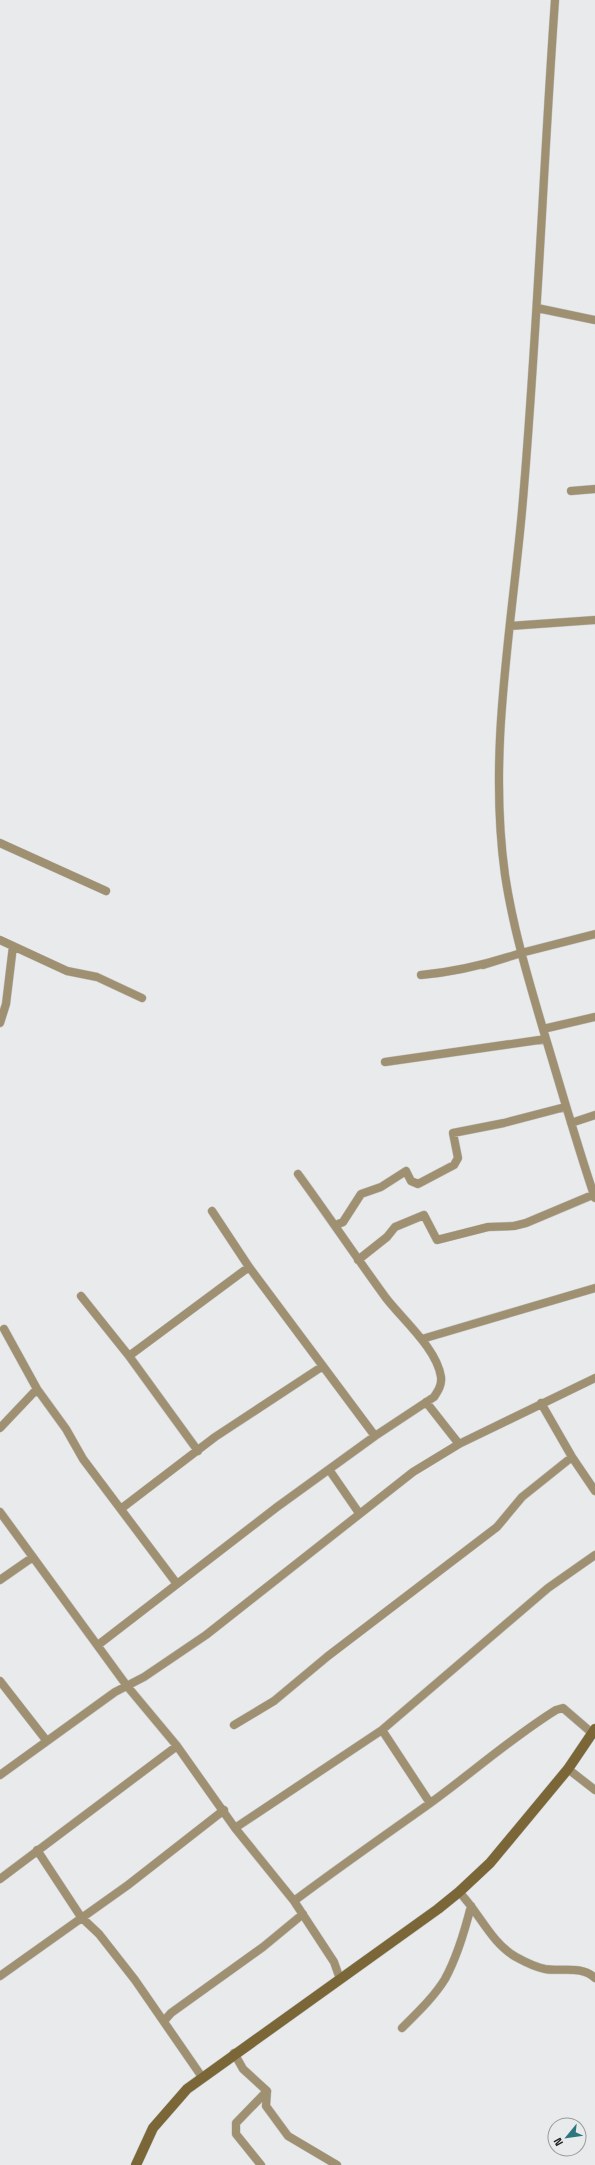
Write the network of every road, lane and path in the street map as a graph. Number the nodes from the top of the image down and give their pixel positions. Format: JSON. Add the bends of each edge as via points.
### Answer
{"nodes":[{"id":1,"x":555,"y":0,"type":"edge"},
{"id":2,"x":536,"y":308,"type":"junction"},
{"id":3,"x":595,"y":320,"type":"edge"},
{"id":4,"x":595,"y":489,"type":"edge"},
{"id":5,"x":571,"y":491,"type":"dead end"},
{"id":6,"x":595,"y":620,"type":"edge"},
{"id":7,"x":510,"y":626,"type":"junction"},
{"id":8,"x":0,"y":843,"type":"edge"},
{"id":9,"x":106,"y":891,"type":"dead end"},
{"id":10,"x":595,"y":934,"type":"edge"},
{"id":11,"x":0,"y":940,"type":"edge"},
{"id":12,"x":13,"y":946,"type":"junction"},
{"id":13,"x":522,"y":953,"type":"junction"},
{"id":14,"x":421,"y":975,"type":"dead end"},
{"id":15,"x":142,"y":998,"type":"dead end"},
{"id":16,"x":595,"y":1017,"type":"edge"},
{"id":17,"x":0,"y":1023,"type":"edge"},
{"id":18,"x":544,"y":1028,"type":"junction"},
{"id":19,"x":546,"y":1040,"type":"junction"},
{"id":20,"x":385,"y":1062,"type":"dead end"},
{"id":21,"x":565,"y":1106,"type":"junction"},
{"id":22,"x":595,"y":1116,"type":"edge"},
{"id":23,"x":571,"y":1123,"type":"junction"},
{"id":24,"x":298,"y":1174,"type":"dead end"},
{"id":25,"x":595,"y":1196,"type":"edge"},
{"id":26,"x":212,"y":1211,"type":"dead end"},
{"id":27,"x":336,"y":1225,"type":"junction"},
{"id":28,"x":358,"y":1260,"type":"junction"},
{"id":29,"x":249,"y":1267,"type":"junction"},
{"id":30,"x":595,"y":1288,"type":"edge"},
{"id":31,"x":81,"y":1296,"type":"dead end"},
{"id":32,"x":4,"y":1329,"type":"dead end"},
{"id":33,"x":422,"y":1339,"type":"junction"},
{"id":34,"x":129,"y":1356,"type":"junction"},
{"id":35,"x":324,"y":1366,"type":"junction"},
{"id":36,"x":595,"y":1378,"type":"edge"},
{"id":37,"x":36,"y":1389,"type":"junction"},
{"id":38,"x":426,"y":1402,"type":"junction"},
{"id":39,"x":542,"y":1403,"type":"junction"},
{"id":40,"x":0,"y":1428,"type":"edge"},
{"id":41,"x":375,"y":1436,"type":"junction"},
{"id":42,"x":459,"y":1444,"type":"junction"},
{"id":43,"x":198,"y":1451,"type":"junction"},
{"id":44,"x":572,"y":1457,"type":"junction"},
{"id":45,"x":330,"y":1471,"type":"junction"},
{"id":46,"x":595,"y":1491,"type":"edge"},
{"id":47,"x":122,"y":1508,"type":"junction"},
{"id":48,"x":0,"y":1512,"type":"edge"},
{"id":49,"x":359,"y":1513,"type":"junction"},
{"id":50,"x":595,"y":1555,"type":"edge"},
{"id":51,"x":33,"y":1557,"type":"junction"},
{"id":52,"x":0,"y":1580,"type":"edge"},
{"id":53,"x":177,"y":1584,"type":"junction"},
{"id":54,"x":98,"y":1646,"type":"junction"},
{"id":55,"x":0,"y":1681,"type":"edge"},
{"id":56,"x":126,"y":1686,"type":"junction"},
{"id":57,"x":234,"y":1725,"type":"dead end"},
{"id":58,"x":382,"y":1730,"type":"junction"},
{"id":59,"x":594,"y":1731,"type":"edge"},
{"id":60,"x":46,"y":1740,"type":"junction"},
{"id":61,"x":177,"y":1746,"type":"junction"},
{"id":62,"x":568,"y":1769,"type":"junction"},
{"id":63,"x":0,"y":1775,"type":"edge"},
{"id":64,"x":595,"y":1790,"type":"edge"},
{"id":65,"x":430,"y":1803,"type":"junction"},
{"id":66,"x":224,"y":1810,"type":"junction"},
{"id":67,"x":235,"y":1828,"type":"junction"},
{"id":68,"x":37,"y":1850,"type":"junction"},
{"id":69,"x":0,"y":1879,"type":"edge"},
{"id":70,"x":459,"y":1892,"type":"junction"},
{"id":71,"x":294,"y":1901,"type":"junction"},
{"id":72,"x":471,"y":1906,"type":"junction"},
{"id":73,"x":303,"y":1914,"type":"junction"},
{"id":74,"x":81,"y":1917,"type":"junction"},
{"id":75,"x":0,"y":1976,"type":"edge"},
{"id":76,"x":595,"y":1978,"type":"edge"},
{"id":77,"x":340,"y":1979,"type":"junction"},
{"id":78,"x":164,"y":2021,"type":"junction"},
{"id":79,"x":402,"y":2028,"type":"dead end"},
{"id":80,"x":234,"y":2054,"type":"junction"},
{"id":81,"x":202,"y":2077,"type":"junction"},
{"id":82,"x":267,"y":2091,"type":"junction"},
{"id":83,"x":136,"y":2165,"type":"edge"},
{"id":84,"x":261,"y":2165,"type":"edge"},
{"id":85,"x":337,"y":2165,"type":"edge"}],
"edges":[{"from":1,"to":2,"type":"street"},
{"from":2,"to":3,"type":"street"},
{"from":2,"to":7,"type":"street","via":[[523,498]]},
{"from":4,"to":5,"type":"street"},
{"from":6,"to":7,"type":"street"},
{"from":7,"to":13,"type":"street","via":[[499,751],[501,829],[505,875]]},
{"from":8,"to":9,"type":"street"},
{"from":10,"to":13,"type":"street"},
{"from":11,"to":12,"type":"street"},
{"from":12,"to":15,"type":"street","via":[[67,971],[97,977]]},
{"from":12,"to":17,"type":"street","via":[[6,1004]]},
{"from":13,"to":14,"type":"street","via":[[484,965]]},
{"from":13,"to":18,"type":"street"},
{"from":16,"to":18,"type":"street"},
{"from":18,"to":19,"type":"street"},
{"from":19,"to":20,"type":"street"},
{"from":19,"to":21,"type":"street"},
{"from":21,"to":23,"type":"street"},
{"from":21,"to":27,"type":"street","via":[[504,1123],[453,1133],[458,1158],[454,1165],[418,1184],[411,1181],[406,1171],[381,1187],[361,1194],[343,1222]]},
{"from":22,"to":23,"type":"street"},
{"from":23,"to":25,"type":"street"},
{"from":24,"to":27,"type":"street"},
{"from":25,"to":28,"type":"street","via":[[514,1226],[488,1227],[437,1240],[424,1215],[395,1227],[387,1237]]},
{"from":26,"to":29,"type":"street"},
{"from":27,"to":28,"type":"street"},
{"from":28,"to":33,"type":"street","via":[[389,1302]]},
{"from":29,"to":34,"type":"street"},
{"from":29,"to":35,"type":"street"},
{"from":30,"to":33,"type":"street"},
{"from":31,"to":34,"type":"street"},
{"from":32,"to":37,"type":"street"},
{"from":33,"to":38,"type":"street","via":[[441,1377],[434,1397]]},
{"from":34,"to":43,"type":"street"},
{"from":35,"to":41,"type":"street"},
{"from":35,"to":43,"type":"street","via":[[215,1437]]},
{"from":36,"to":39,"type":"street"},
{"from":37,"to":40,"type":"street"},
{"from":37,"to":47,"type":"street","via":[[58,1417],[83,1459]]},
{"from":38,"to":41,"type":"street"},
{"from":38,"to":42,"type":"street"},
{"from":39,"to":42,"type":"street"},
{"from":39,"to":44,"type":"street"},
{"from":41,"to":45,"type":"street"},
{"from":42,"to":49,"type":"street","via":[[413,1472]]},
{"from":43,"to":47,"type":"street"},
{"from":44,"to":46,"type":"street"},
{"from":44,"to":57,"type":"street","via":[[522,1497],[497,1527],[328,1656],[274,1701]]},
{"from":45,"to":49,"type":"street"},
{"from":45,"to":53,"type":"street","via":[[277,1507]]},
{"from":47,"to":53,"type":"street"},
{"from":48,"to":51,"type":"street"},
{"from":49,"to":56,"type":"street","via":[[206,1635]]},
{"from":50,"to":58,"type":"street","via":[[548,1588]]},
{"from":51,"to":52,"type":"street"},
{"from":51,"to":54,"type":"street"},
{"from":53,"to":54,"type":"street"},
{"from":54,"to":56,"type":"street"},
{"from":55,"to":60,"type":"street"},
{"from":56,"to":60,"type":"street"},
{"from":56,"to":61,"type":"street"},
{"from":58,"to":65,"type":"street"},
{"from":58,"to":67,"type":"street"},
{"from":59,"to":62,"type":"street"},
{"from":59,"to":65,"type":"street","via":[[563,1708],[556,1710],[507,1742]]},
{"from":60,"to":63,"type":"street"},
{"from":61,"to":66,"type":"street"},
{"from":61,"to":68,"type":"street"},
{"from":62,"to":64,"type":"street"},
{"from":62,"to":70,"type":"street","via":[[490,1863]]},
{"from":65,"to":71,"type":"street"},
{"from":66,"to":67,"type":"street"},
{"from":66,"to":74,"type":"street","via":[[128,1885]]},
{"from":67,"to":71,"type":"street"},
{"from":68,"to":69,"type":"street"},
{"from":68,"to":74,"type":"street"},
{"from":70,"to":72,"type":"street"},
{"from":70,"to":77,"type":"street"},
{"from":71,"to":73,"type":"street"},
{"from":72,"to":76,"type":"street","via":[[485,1926],[512,1955],[546,1969],[579,1970],[589,1972]]},
{"from":72,"to":79,"type":"street","via":[[464,1932],[445,1978],[418,2013]]},
{"from":73,"to":77,"type":"street","via":[[334,1962]]},
{"from":73,"to":78,"type":"street","via":[[263,1947],[176,2009]]},
{"from":74,"to":75,"type":"street"},
{"from":74,"to":78,"type":"street","via":[[99,1934]]},
{"from":77,"to":80,"type":"street"},
{"from":78,"to":81,"type":"street"},
{"from":80,"to":81,"type":"street"},
{"from":80,"to":82,"type":"street","via":[[243,2069]]},
{"from":81,"to":83,"type":"street","via":[[163,2115],[143,2146]]},
{"from":82,"to":84,"type":"street","via":[[236,2123],[235,2128],[236,2134]]},
{"from":82,"to":85,"type":"street","via":[[266,2106],[288,2136]]}]}
